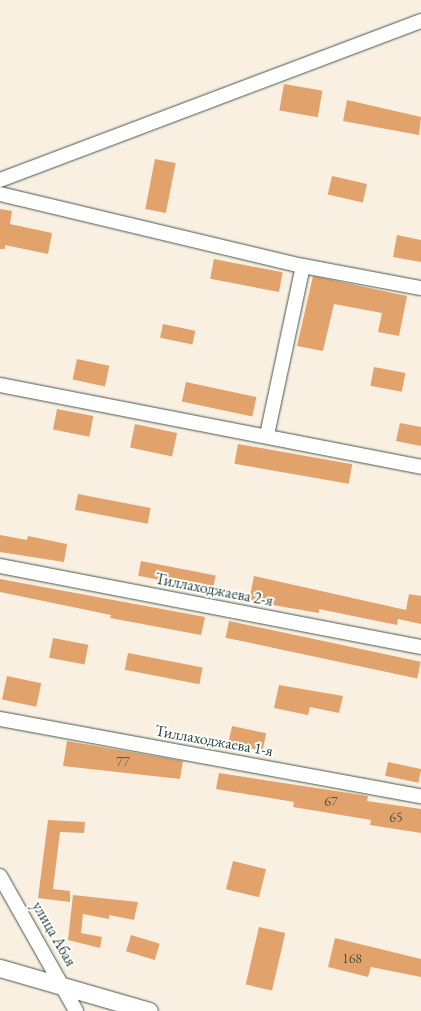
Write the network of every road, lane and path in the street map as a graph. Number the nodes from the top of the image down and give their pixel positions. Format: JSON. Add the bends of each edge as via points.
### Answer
{"nodes":[{"id":1,"x":421,"y":21,"type":"edge"},
{"id":2,"x":0,"y":180,"type":"edge"},
{"id":3,"x":0,"y":194,"type":"edge"},
{"id":4,"x":303,"y":266,"type":"junction"},
{"id":5,"x":421,"y":288,"type":"edge"},
{"id":6,"x":0,"y":385,"type":"edge"},
{"id":7,"x":267,"y":435,"type":"junction"},
{"id":8,"x":421,"y":467,"type":"edge"},
{"id":9,"x":0,"y":566,"type":"edge"},
{"id":10,"x":421,"y":647,"type":"edge"},
{"id":11,"x":0,"y":719,"type":"edge"},
{"id":12,"x":421,"y":796,"type":"edge"},
{"id":13,"x":0,"y":876,"type":"edge"},
{"id":14,"x":0,"y":968,"type":"edge"},
{"id":15,"x":64,"y":985,"type":"junction"},
{"id":16,"x":76,"y":1011,"type":"edge"},
{"id":17,"x":149,"y":1011,"type":"edge"}],
"edges":[{"from":1,"to":2,"type":"street"},
{"from":3,"to":4,"type":"street"},
{"from":4,"to":5,"type":"street"},
{"from":4,"to":7,"type":"street"},
{"from":6,"to":7,"type":"street"},
{"from":7,"to":8,"type":"street"},
{"from":9,"to":10,"type":"street","name":"Тиллаходжаева 2-я"},
{"from":11,"to":12,"type":"street","name":"Тиллаходжаева 1-я"},
{"from":13,"to":15,"type":"street","name":"улица Абая"},
{"from":14,"to":15,"type":"street"},
{"from":15,"to":16,"type":"street","name":"улица Абая"},
{"from":15,"to":17,"type":"street"}]}
